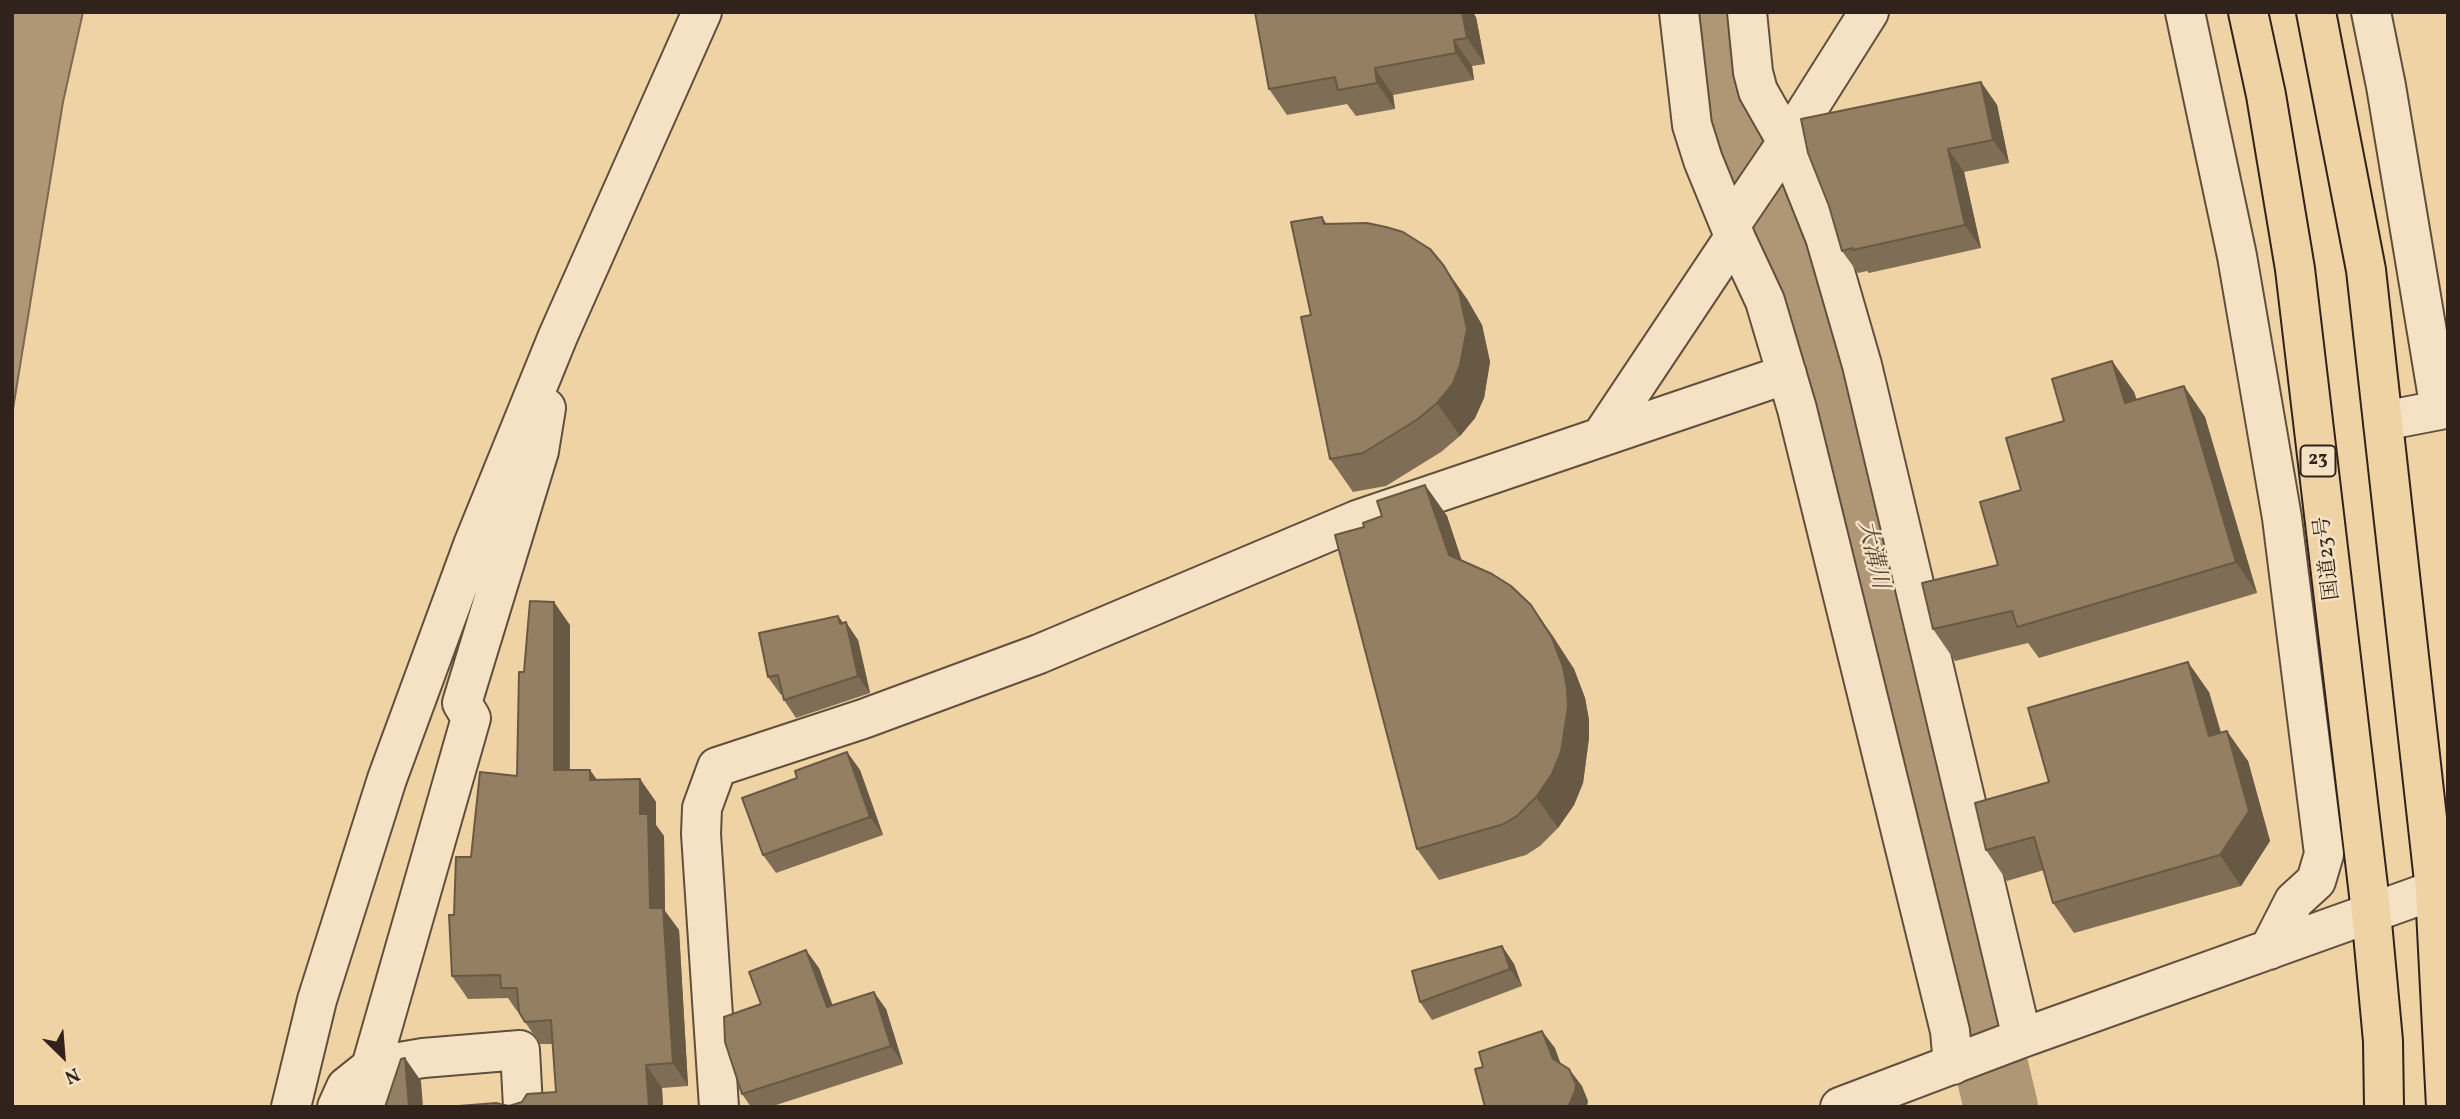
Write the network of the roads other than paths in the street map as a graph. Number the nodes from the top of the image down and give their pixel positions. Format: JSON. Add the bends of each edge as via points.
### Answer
{"nodes":[{"id":1,"x":702,"y":12,"type":"edge"},
{"id":2,"x":1679,"y":12,"type":"edge"},
{"id":3,"x":1747,"y":12,"type":"edge"},
{"id":4,"x":1870,"y":12,"type":"edge"},
{"id":5,"x":2185,"y":12,"type":"edge"},
{"id":6,"x":2248,"y":12,"type":"edge"},
{"id":7,"x":2316,"y":12,"type":"edge"},
{"id":8,"x":2371,"y":12,"type":"edge"},
{"id":9,"x":1783,"y":148,"type":"junction"},
{"id":10,"x":1734,"y":226,"type":"junction"},
{"id":11,"x":558,"y":336,"type":"junction"},
{"id":12,"x":1787,"y":374,"type":"junction"},
{"id":13,"x":2383,"y":421,"type":"junction"},
{"id":14,"x":1601,"y":436,"type":"junction"},
{"id":15,"x":2435,"y":890,"type":"junction"},
{"id":16,"x":2371,"y":912,"type":"junction"},
{"id":17,"x":2269,"y":950,"type":"junction"},
{"id":18,"x":2017,"y":1040,"type":"junction"},
{"id":19,"x":1957,"y":1063,"type":"junction"},
{"id":20,"x":371,"y":1067,"type":"junction"},
{"id":21,"x":291,"y":1107,"type":"edge"},
{"id":22,"x":337,"y":1107,"type":"edge"},
{"id":23,"x":372,"y":1107,"type":"edge"},
{"id":24,"x":523,"y":1107,"type":"edge"},
{"id":25,"x":719,"y":1107,"type":"edge"},
{"id":26,"x":1840,"y":1107,"type":"edge"},
{"id":27,"x":2384,"y":1107,"type":"edge"},
{"id":28,"x":2446,"y":1107,"type":"edge"}],
"edges":[{"from":1,"to":11,"type":"street"},
{"from":2,"to":10,"type":"street","via":[[1692,125]]},
{"from":3,"to":9,"type":"street","via":[[1758,91]]},
{"from":4,"to":9,"type":"street"},
{"from":5,"to":17,"type":"street","via":[[2237,256],[2283,519],[2324,854],[2316,881],[2294,901]]},
{"from":6,"to":16,"type":"highway","name":"国道23号","number":"23","via":[[2295,269]]},
{"from":7,"to":13,"type":"highway","via":[[2366,270]]},
{"from":8,"to":13,"type":"street","via":[[2440,410]]},
{"from":9,"to":10,"type":"street"},
{"from":9,"to":18,"type":"street","via":[[1825,237],[1862,365]]},
{"from":10,"to":12,"type":"street","via":[[1765,301]]},
{"from":10,"to":14,"type":"street"},
{"from":11,"to":20,"type":"street","via":[[539,451],[462,703],[471,718]]},
{"from":11,"to":21,"type":"street","via":[[473,545],[387,779],[317,1000]]},
{"from":12,"to":14,"type":"street"},
{"from":12,"to":19,"type":"street"},
{"from":13,"to":15,"type":"highway"},
{"from":14,"to":25,"type":"street","via":[[1357,520],[1014,663],[718,767],[702,807],[701,834]]},
{"from":15,"to":16,"type":"street"},
{"from":15,"to":28,"type":"highway"},
{"from":16,"to":17,"type":"street"},
{"from":16,"to":27,"type":"highway","name":"国道23号","number":"23"},
{"from":17,"to":18,"type":"street"},
{"from":18,"to":19,"type":"street"},
{"from":19,"to":26,"type":"street"},
{"from":20,"to":22,"type":"street","via":[[346,1087]]},
{"from":20,"to":23,"type":"street","via":[[378,1082]]},
{"from":20,"to":24,"type":"street","via":[[422,1058],[520,1051]]}]}
